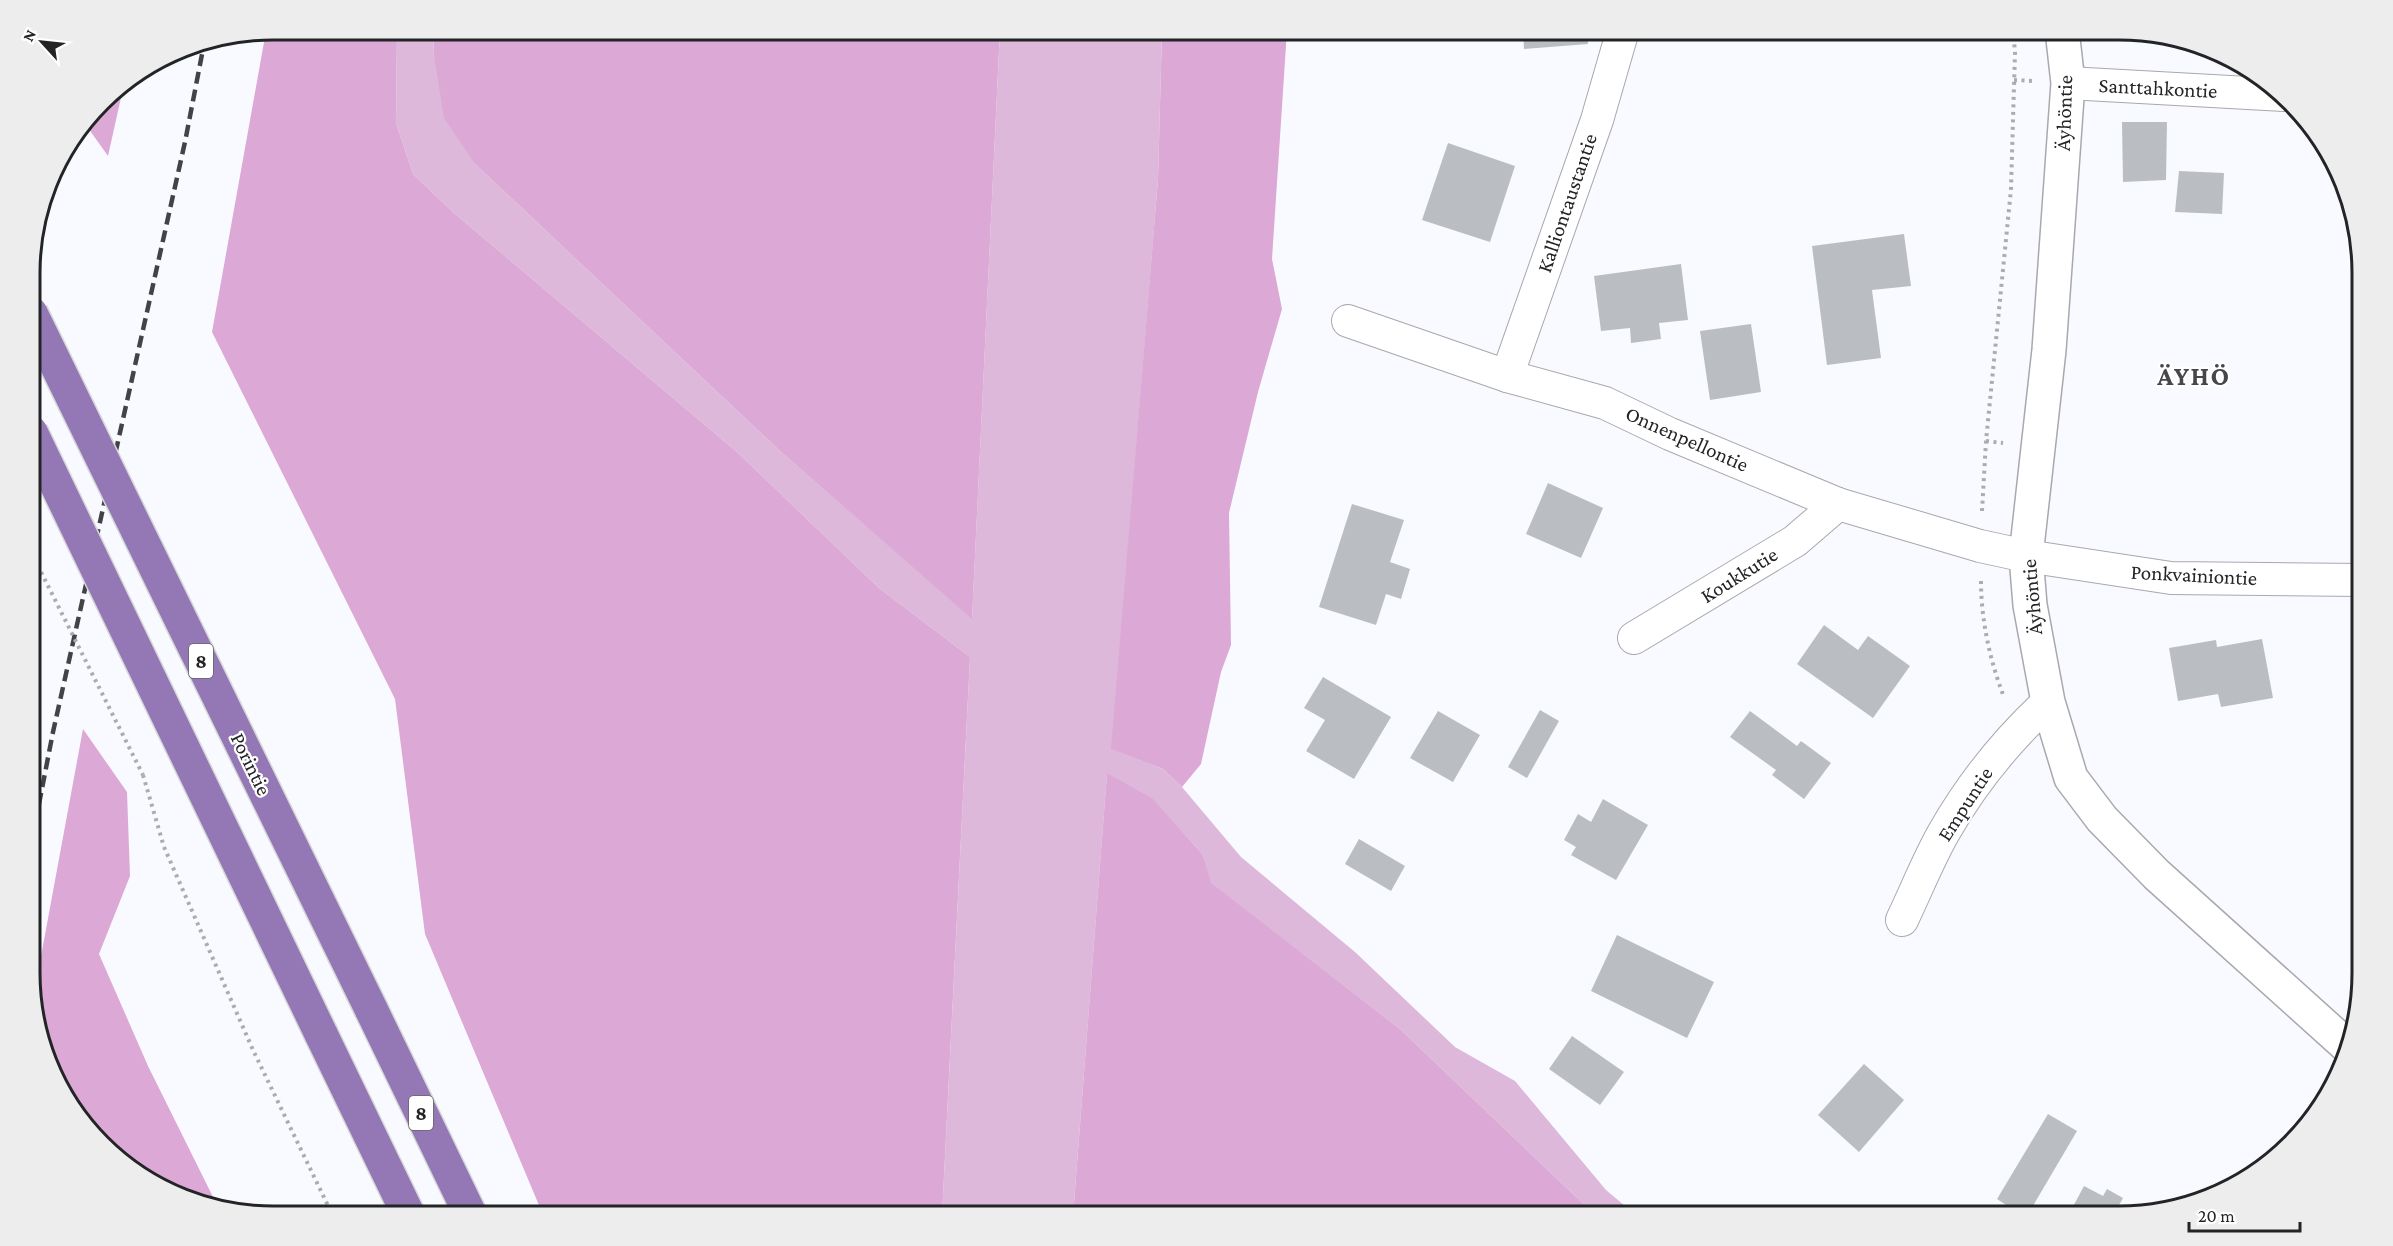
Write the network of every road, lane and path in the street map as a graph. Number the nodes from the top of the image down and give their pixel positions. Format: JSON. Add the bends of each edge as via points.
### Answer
{"nodes":[{"id":1,"x":1620,"y":40,"type":"edge"},
{"id":2,"x":2063,"y":40,"type":"edge"},
{"id":3,"x":2068,"y":83,"type":"junction"},
{"id":4,"x":2268,"y":94,"type":"edge"},
{"id":5,"x":1348,"y":321,"type":"dead end"},
{"id":6,"x":40,"y":331,"type":"edge"},
{"id":7,"x":1507,"y":375,"type":"junction"},
{"id":8,"x":40,"y":451,"type":"edge"},
{"id":9,"x":1838,"y":504,"type":"junction"},
{"id":10,"x":2026,"y":556,"type":"junction"},
{"id":11,"x":40,"y":570,"type":"edge"},
{"id":12,"x":2352,"y":580,"type":"edge"},
{"id":13,"x":1634,"y":638,"type":"dead end"},
{"id":14,"x":2048,"y":702,"type":"junction"},
{"id":15,"x":1902,"y":920,"type":"dead end"},
{"id":16,"x":2342,"y":1041,"type":"edge"},
{"id":17,"x":328,"y":1206,"type":"edge"},
{"id":18,"x":404,"y":1206,"type":"edge"},
{"id":19,"x":466,"y":1206,"type":"edge"}],
"edges":[{"from":1,"to":7,"type":"street","name":"Kalliontaustantie","via":[[1597,120]]},
{"from":2,"to":3,"type":"main road","name":"Äyhöntie"},
{"from":3,"to":4,"type":"street","name":"Santtahkontie"},
{"from":3,"to":10,"type":"main road","name":"Äyhöntie","via":[[2049,350]]},
{"from":5,"to":7,"type":"street","name":"Onnenpellontie"},
{"from":6,"to":19,"type":"highway","name":"Porintie","number":"8","bridge":true},
{"from":7,"to":9,"type":"street","name":"Onnenpellontie","via":[[1605,403]]},
{"from":8,"to":18,"type":"highway","bridge":true},
{"from":9,"to":10,"type":"street","name":"Onnenpellontie"},
{"from":9,"to":13,"type":"street","name":"Koukkutie","via":[[1795,541]]},
{"from":10,"to":12,"type":"street","name":"Ponkvainiontie","via":[[2171,578]]},
{"from":10,"to":14,"type":"main road","name":"Äyhöntie","via":[[2030,605]]},
{"from":11,"to":17,"type":"path","bridge":true,"via":[[143,775],[164,848],[253,1050]]},
{"from":14,"to":15,"type":"street","name":"Empuntie","via":[[2017,731],[1976,782],[1944,833]]},
{"from":14,"to":16,"type":"main road","name":"Äyhöntie","via":[[2071,778],[2102,819],[2157,875]]}]}
